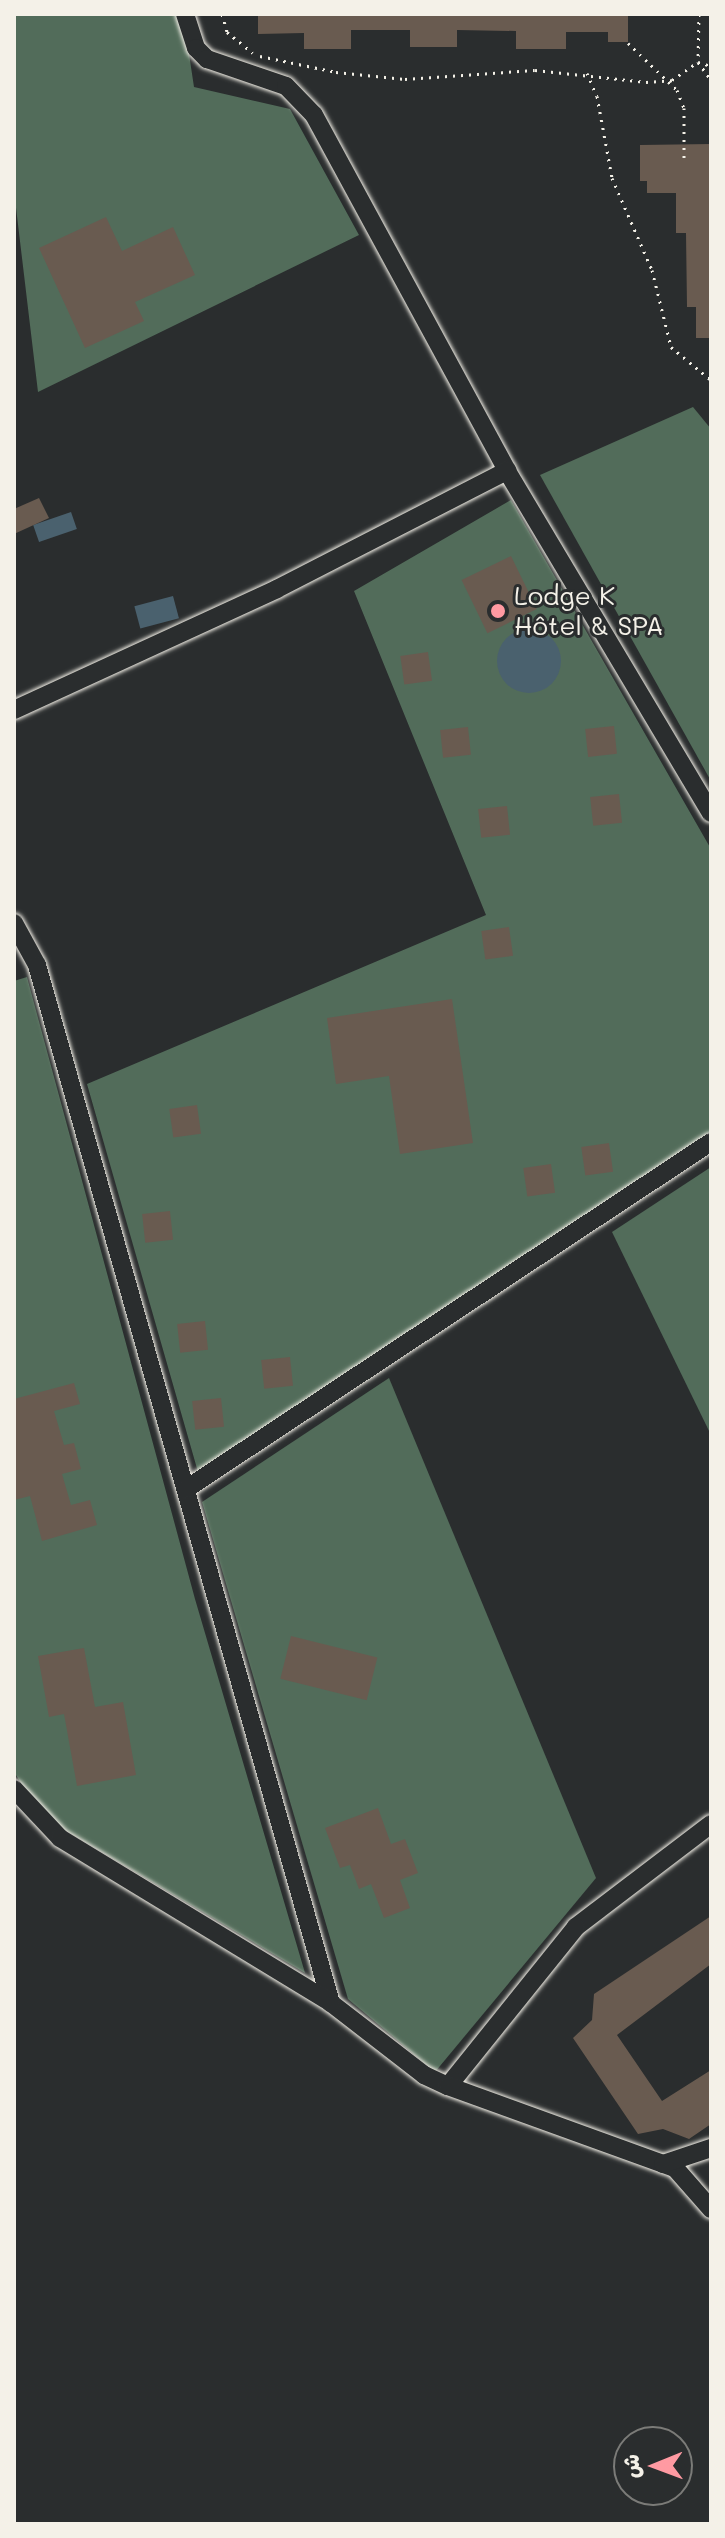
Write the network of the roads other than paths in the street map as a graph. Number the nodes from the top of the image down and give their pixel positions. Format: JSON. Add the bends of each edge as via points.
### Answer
{"nodes":[{"id":1,"x":185,"y":14,"type":"edge"},
{"id":2,"x":507,"y":471,"type":"junction"},
{"id":3,"x":14,"y":710,"type":"edge"},
{"id":4,"x":711,"y":813,"type":"edge"},
{"id":5,"x":14,"y":923,"type":"edge"},
{"id":6,"x":711,"y":1142,"type":"edge"},
{"id":7,"x":186,"y":1489,"type":"junction"},
{"id":8,"x":14,"y":1789,"type":"edge"},
{"id":9,"x":711,"y":1824,"type":"edge"},
{"id":10,"x":331,"y":2003,"type":"junction"},
{"id":11,"x":448,"y":2086,"type":"junction"},
{"id":12,"x":711,"y":2148,"type":"edge"},
{"id":13,"x":663,"y":2164,"type":"junction"},
{"id":14,"x":711,"y":2209,"type":"edge"}],
"edges":[{"from":1,"to":2,"type":"street","via":[[187,31],[207,59],[286,86],[314,115]]},
{"from":2,"to":3,"type":"street","via":[[277,589]]},
{"from":2,"to":4,"type":"street"},
{"from":5,"to":7,"type":"street","via":[[37,965]]},
{"from":6,"to":7,"type":"street"},
{"from":7,"to":10,"type":"street"},
{"from":8,"to":10,"type":"street","via":[[60,1838]]},
{"from":9,"to":11,"type":"street","via":[[576,1927]]},
{"from":10,"to":11,"type":"street","via":[[413,2067]]},
{"from":11,"to":13,"type":"street"},
{"from":12,"to":13,"type":"street"},
{"from":13,"to":14,"type":"street","via":[[685,2176]]}]}
